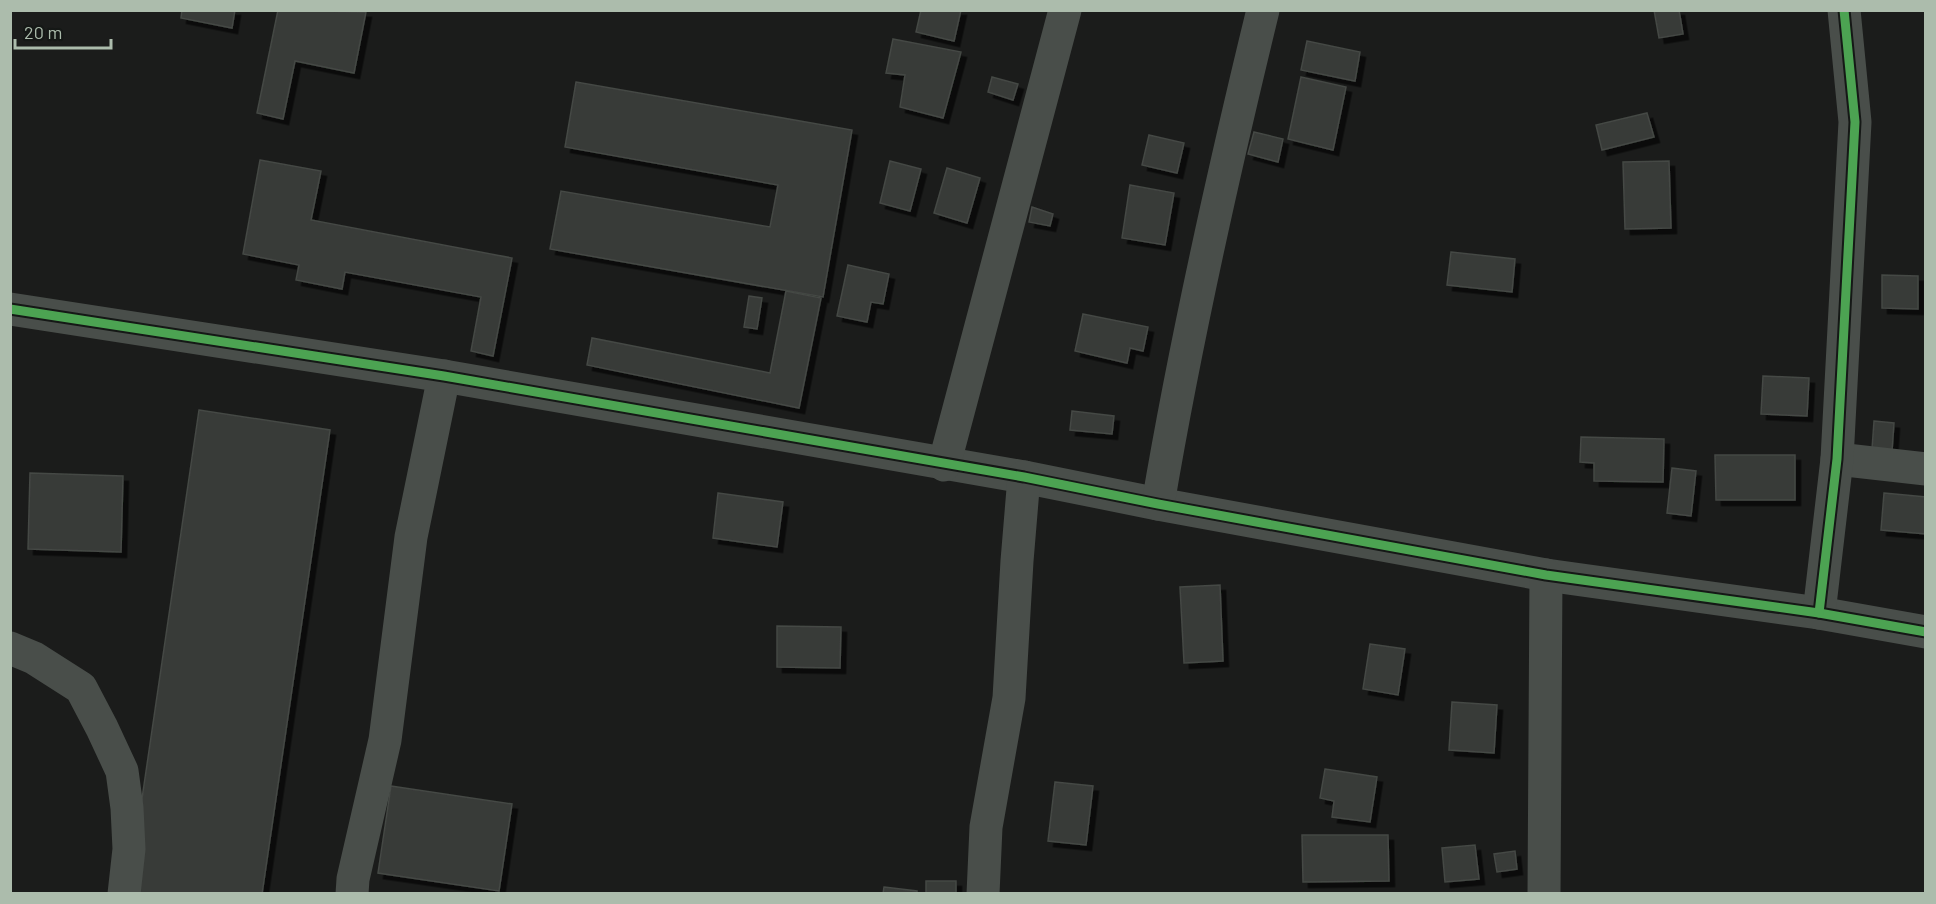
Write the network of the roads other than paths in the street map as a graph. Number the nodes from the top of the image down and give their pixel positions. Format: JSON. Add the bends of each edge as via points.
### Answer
{"nodes":[{"id":1,"x":1065,"y":10,"type":"edge"},
{"id":2,"x":1263,"y":10,"type":"edge"},
{"id":3,"x":1844,"y":10,"type":"edge"},
{"id":4,"x":10,"y":309,"type":"edge"},
{"id":5,"x":444,"y":376,"type":"junction"},
{"id":6,"x":1837,"y":459,"type":"junction"},
{"id":7,"x":944,"y":465,"type":"junction"},
{"id":8,"x":1926,"y":469,"type":"edge"},
{"id":9,"x":1024,"y":477,"type":"junction"},
{"id":10,"x":1158,"y":504,"type":"junction"},
{"id":11,"x":1546,"y":574,"type":"junction"},
{"id":12,"x":1818,"y":613,"type":"junction"},
{"id":13,"x":1926,"y":632,"type":"edge"},
{"id":14,"x":10,"y":648,"type":"edge"},
{"id":15,"x":124,"y":894,"type":"edge"},
{"id":16,"x":352,"y":894,"type":"edge"},
{"id":17,"x":983,"y":894,"type":"edge"},
{"id":18,"x":1544,"y":894,"type":"edge"}],
"edges":[{"from":1,"to":7,"type":"street"},
{"from":2,"to":10,"type":"street","via":[[1188,345]]},
{"from":3,"to":6,"type":"street","via":[[1855,122]]},
{"from":4,"to":5,"type":"street"},
{"from":5,"to":7,"type":"street"},
{"from":5,"to":16,"type":"street","via":[[411,537],[385,740]]},
{"from":6,"to":8,"type":"street"},
{"from":6,"to":12,"type":"street"},
{"from":7,"to":9,"type":"street"},
{"from":9,"to":10,"type":"street"},
{"from":9,"to":17,"type":"street","via":[[1009,698],[986,827]]},
{"from":10,"to":11,"type":"street"},
{"from":11,"to":12,"type":"street"},
{"from":11,"to":18,"type":"street"},
{"from":12,"to":13,"type":"street"},
{"from":14,"to":15,"type":"street","via":[[34,658],[81,688],[122,771],[129,849]]}]}
